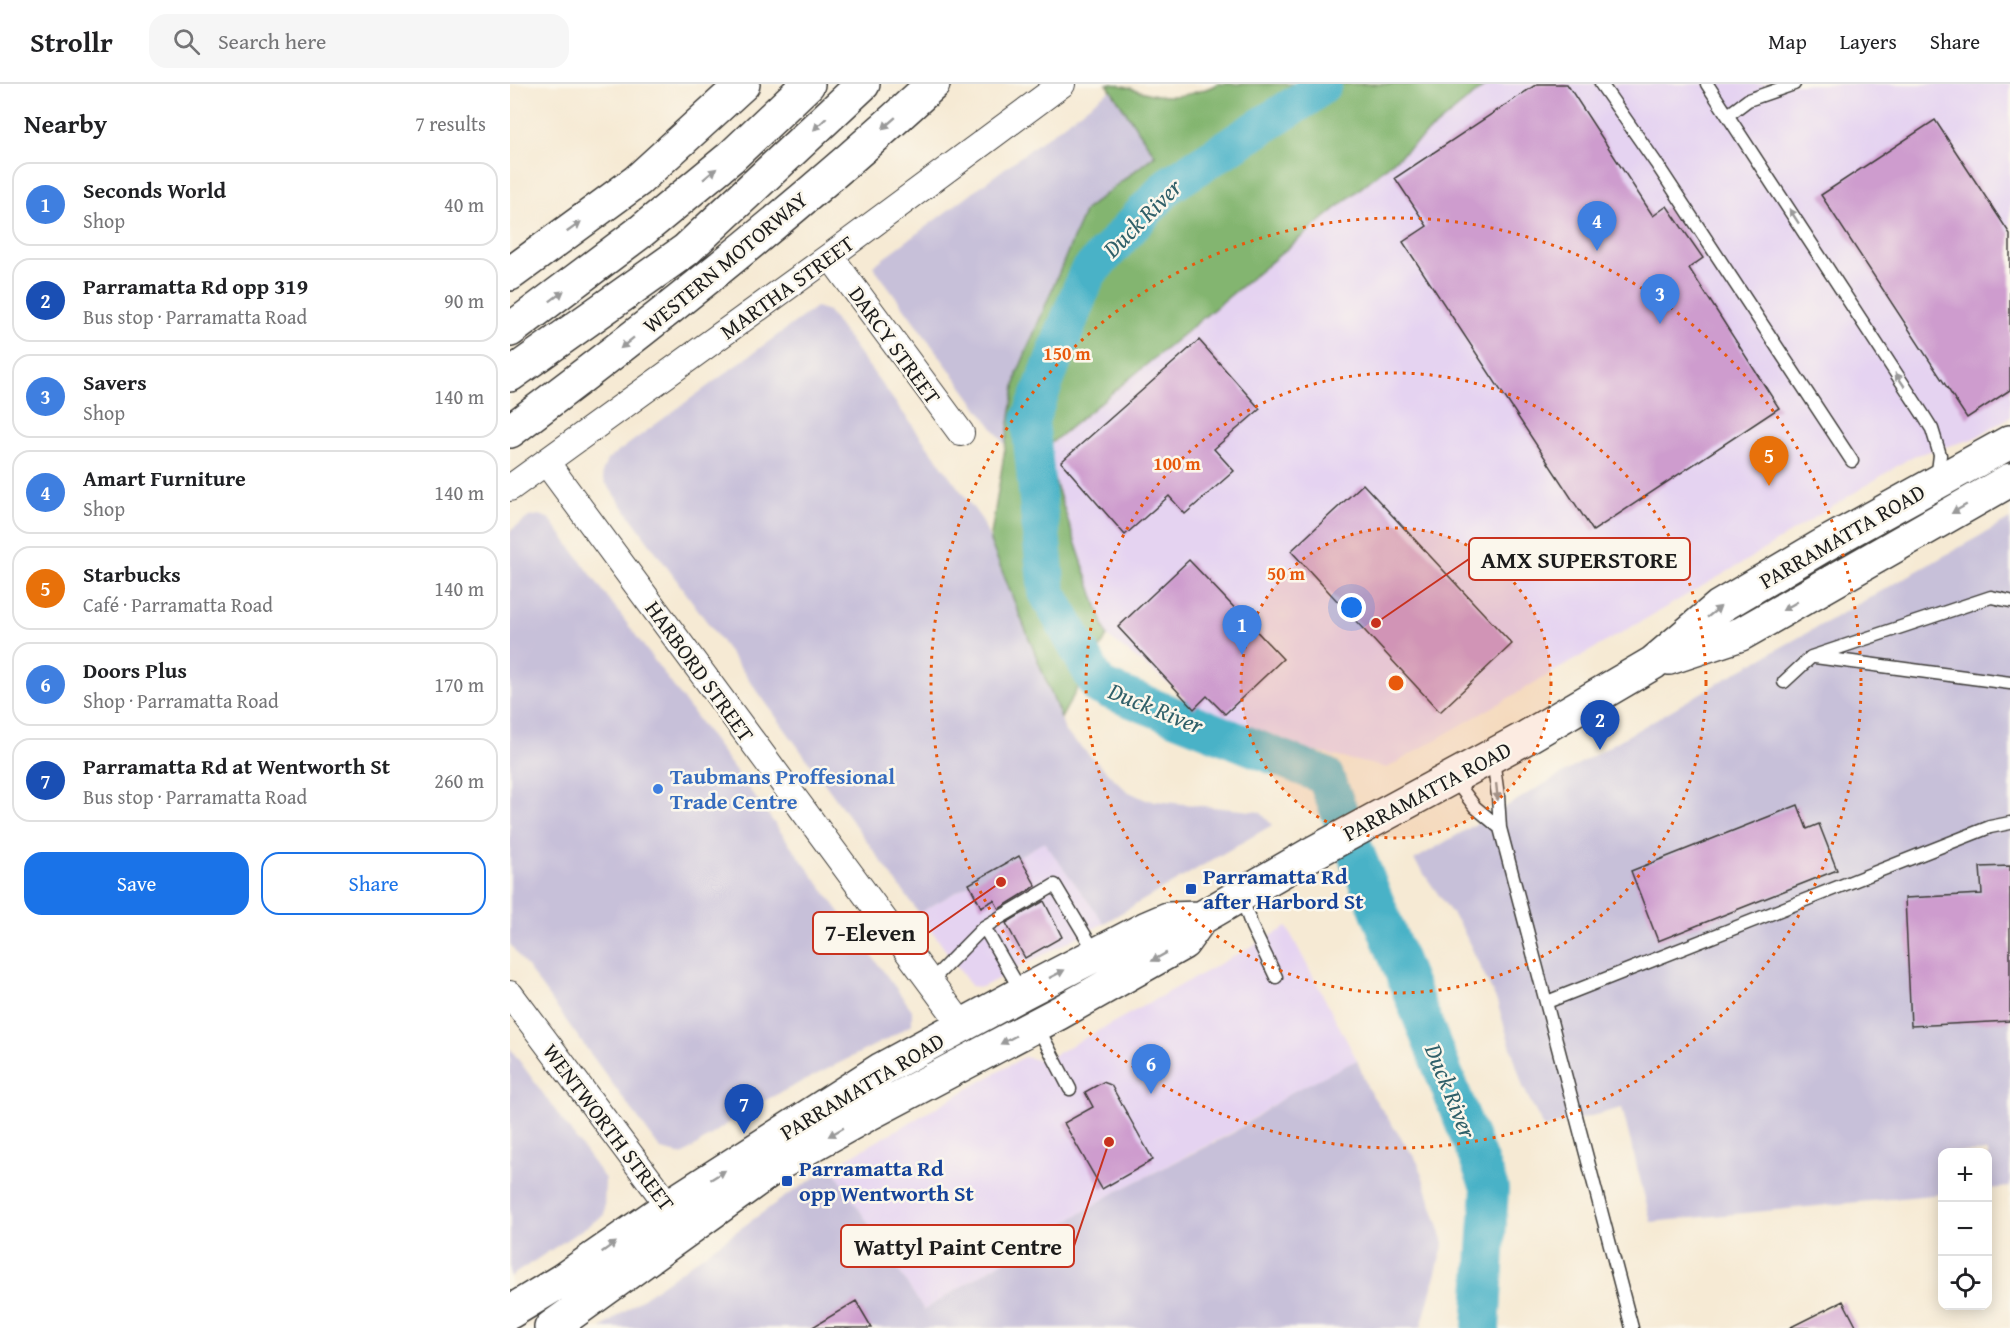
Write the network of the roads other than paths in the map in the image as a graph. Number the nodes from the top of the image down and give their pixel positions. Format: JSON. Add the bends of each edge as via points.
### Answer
{"nodes":[{"id":1,"x":743,"y":84,"type":"edge"},
{"id":2,"x":808,"y":84,"type":"edge"},
{"id":3,"x":863,"y":84,"type":"edge"},
{"id":4,"x":933,"y":84,"type":"edge"},
{"id":5,"x":1062,"y":84,"type":"edge"},
{"id":6,"x":1601,"y":84,"type":"edge"},
{"id":7,"x":1707,"y":84,"type":"edge"},
{"id":8,"x":1794,"y":84,"type":"edge"},
{"id":9,"x":1728,"y":115,"type":"junction"},
{"id":10,"x":686,"y":250,"type":"junction"},
{"id":11,"x":830,"y":256,"type":"junction"},
{"id":12,"x":510,"y":274,"type":"edge"},
{"id":13,"x":510,"y":330,"type":"edge"},
{"id":14,"x":510,"y":375,"type":"edge"},
{"id":15,"x":510,"y":394,"type":"edge"},
{"id":16,"x":510,"y":431,"type":"edge"},
{"id":17,"x":961,"y":433,"type":"dead end"},
{"id":18,"x":2010,"y":442,"type":"edge"},
{"id":19,"x":1852,"y":461,"type":"dead end"},
{"id":20,"x":546,"y":462,"type":"junction"},
{"id":21,"x":2010,"y":480,"type":"edge"},
{"id":22,"x":1936,"y":483,"type":"junction"},
{"id":23,"x":510,"y":488,"type":"edge"},
{"id":24,"x":2010,"y":601,"type":"edge"},
{"id":25,"x":1811,"y":657,"type":"junction"},
{"id":26,"x":1653,"y":663,"type":"junction"},
{"id":27,"x":1784,"y":682,"type":"dead end"},
{"id":28,"x":2010,"y":683,"type":"edge"},
{"id":29,"x":1492,"y":756,"type":"junction"},
{"id":30,"x":1452,"y":777,"type":"junction"},
{"id":31,"x":2010,"y":823,"type":"edge"},
{"id":32,"x":1500,"y":828,"type":"junction"},
{"id":33,"x":1240,"y":895,"type":"junction"},
{"id":34,"x":1201,"y":918,"type":"junction"},
{"id":35,"x":984,"y":927,"type":"junction"},
{"id":36,"x":1096,"y":954,"type":"junction"},
{"id":37,"x":1276,"y":977,"type":"dead end"},
{"id":38,"x":930,"y":982,"type":"junction"},
{"id":39,"x":1022,"y":993,"type":"junction"},
{"id":40,"x":510,"y":994,"type":"edge"},
{"id":41,"x":1547,"y":1002,"type":"junction"},
{"id":42,"x":962,"y":1025,"type":"junction"},
{"id":43,"x":1037,"y":1025,"type":"junction"},
{"id":44,"x":1070,"y":1089,"type":"dead end"},
{"id":45,"x":678,"y":1219,"type":"junction"},
{"id":46,"x":510,"y":1312,"type":"edge"},
{"id":47,"x":551,"y":1328,"type":"edge"},
{"id":48,"x":1632,"y":1328,"type":"edge"}],
"edges":[{"from":12,"to":1,"type":"highway","one_way":true,"via":[[637,181]]},
{"from":13,"to":2,"type":"highway","one_way":true,"via":[[731,157]]},
{"from":3,"to":10,"type":"highway","name":"WESTERN MOTORWAY","one_way":true},
{"from":4,"to":16,"type":"highway","name":"WESTERN MOTORWAY","one_way":true,"via":[[727,262]]},
{"from":5,"to":11,"type":"street","name":"MARTHA STREET"},
{"from":6,"to":19,"type":"lane"},
{"from":7,"to":9,"type":"lane"},
{"from":8,"to":9,"type":"lane","via":[[1748,100]]},
{"from":22,"to":9,"type":"lane","one_way":true,"via":[[1940,455],[1932,429]]},
{"from":10,"to":14,"type":"highway","name":"WESTERN MOTORWAY"},
{"from":10,"to":15,"type":"highway","via":[[551,366]]},
{"from":11,"to":17,"type":"street","name":"DARCY STREET"},
{"from":11,"to":20,"type":"street","name":"MARTHA STREET"},
{"from":18,"to":22,"type":"highway","name":"PARRAMATTA ROAD"},
{"from":20,"to":23,"type":"street","name":"MARTHA STREET"},
{"from":20,"to":38,"type":"street","name":"HARBORD STREET"},
{"from":21,"to":26,"type":"highway","name":"PARRAMATTA ROAD","one_way":true,"via":[[1741,634]]},
{"from":26,"to":22,"type":"highway","name":"PARRAMATTA ROAD","one_way":true,"via":[[1719,607]]},
{"from":24,"to":25,"type":"lane","via":[[1991,597]]},
{"from":25,"to":27,"type":"lane"},
{"from":25,"to":28,"type":"lane"},
{"from":26,"to":29,"type":"highway","name":"PARRAMATTA ROAD"},
{"from":29,"to":30,"type":"highway","name":"PARRAMATTA ROAD"},
{"from":29,"to":32,"type":"lane","one_way":true},
{"from":30,"to":32,"type":"lane","via":[[1475,807]]},
{"from":30,"to":33,"type":"highway","name":"PARRAMATTA ROAD"},
{"from":31,"to":41,"type":"lane","via":[[1990,827]]},
{"from":32,"to":41,"type":"lane"},
{"from":33,"to":34,"type":"highway","name":"PARRAMATTA ROAD"},
{"from":33,"to":37,"type":"lane"},
{"from":34,"to":36,"type":"highway","name":"PARRAMATTA ROAD","via":[[1168,919]]},
{"from":34,"to":43,"type":"highway","name":"PARRAMATTA ROAD","one_way":true,"via":[[1183,943]]},
{"from":35,"to":36,"type":"lane","via":[[1055,885]]},
{"from":35,"to":38,"type":"lane"},
{"from":35,"to":39,"type":"lane"},
{"from":39,"to":36,"type":"highway","name":"PARRAMATTA ROAD","one_way":true},
{"from":38,"to":42,"type":"street","name":"HARBORD STREET"},
{"from":39,"to":42,"type":"highway","name":"PARRAMATTA ROAD"},
{"from":40,"to":45,"type":"street","name":"WENTWORTH STREET"},
{"from":41,"to":48,"type":"lane"},
{"from":45,"to":42,"type":"highway","name":"PARRAMATTA ROAD","one_way":true,"via":[[882,1069]]},
{"from":43,"to":44,"type":"lane"},
{"from":43,"to":45,"type":"highway","name":"PARRAMATTA ROAD","one_way":true},
{"from":46,"to":45,"type":"highway","name":"PARRAMATTA ROAD","one_way":true},
{"from":45,"to":47,"type":"highway","name":"PARRAMATTA ROAD"}]}
